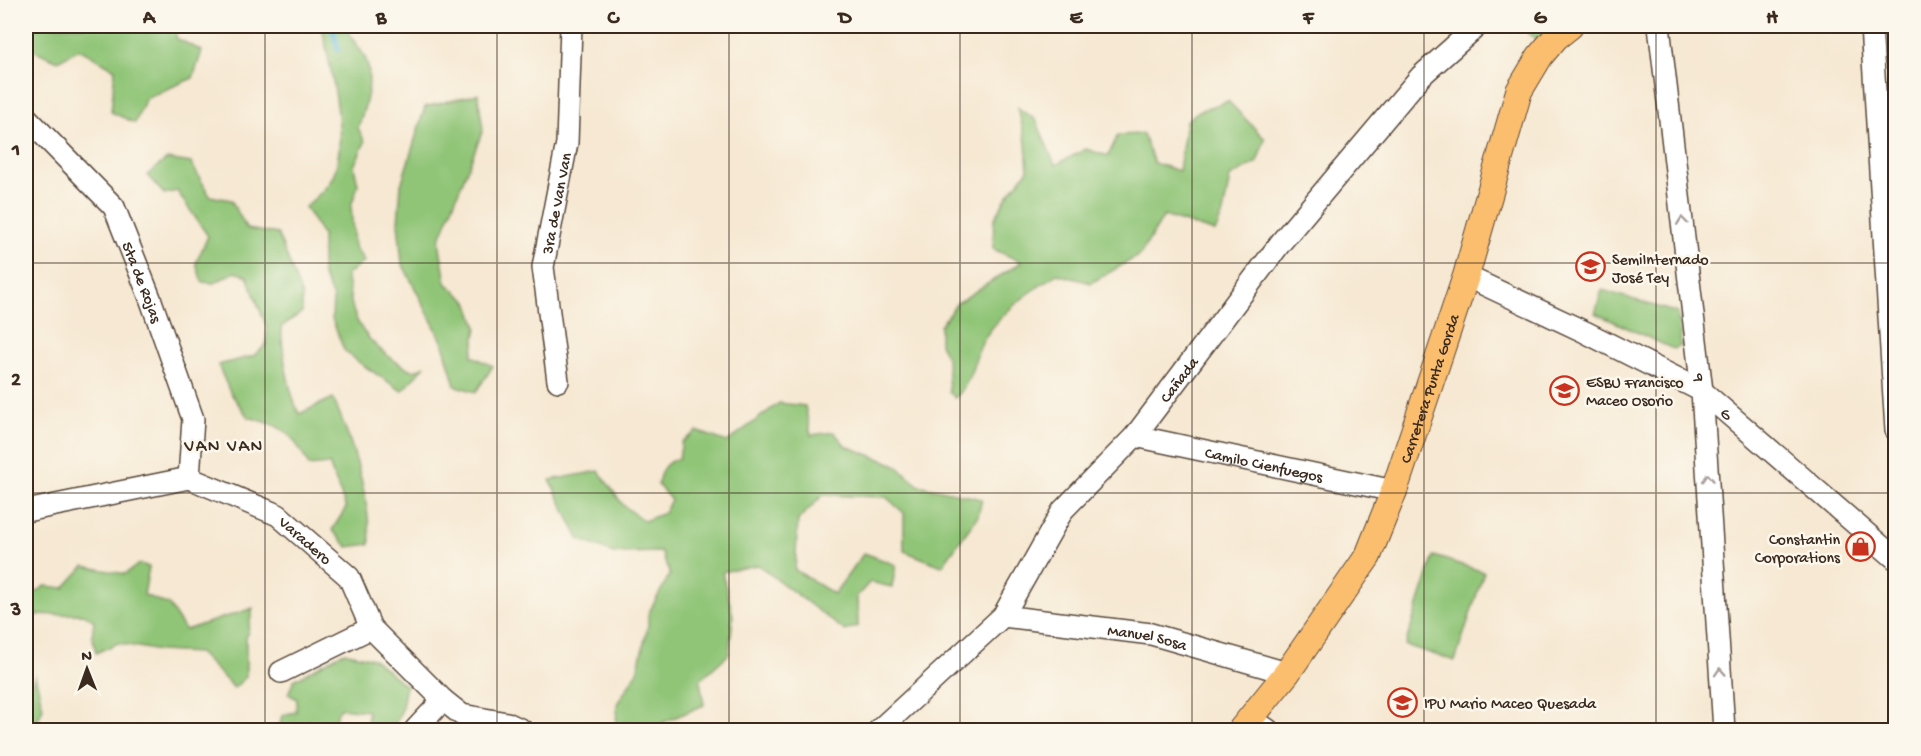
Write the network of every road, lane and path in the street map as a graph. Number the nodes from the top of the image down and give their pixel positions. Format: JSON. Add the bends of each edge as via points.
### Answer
{"nodes":[{"id":1,"x":572,"y":26,"type":"edge"},
{"id":2,"x":1477,"y":26,"type":"edge"},
{"id":3,"x":1570,"y":26,"type":"edge"},
{"id":4,"x":1659,"y":26,"type":"edge"},
{"id":5,"x":1871,"y":26,"type":"edge"},
{"id":6,"x":26,"y":117,"type":"edge"},
{"id":7,"x":1466,"y":276,"type":"junction"},
{"id":8,"x":558,"y":381,"type":"dead end"},
{"id":9,"x":1702,"y":391,"type":"junction"},
{"id":10,"x":1896,"y":430,"type":"edge"},
{"id":11,"x":1135,"y":436,"type":"junction"},
{"id":12,"x":189,"y":478,"type":"junction"},
{"id":13,"x":1394,"y":491,"type":"junction"},
{"id":14,"x":26,"y":510,"type":"edge"},
{"id":15,"x":1896,"y":559,"type":"edge"},
{"id":16,"x":1003,"y":616,"type":"junction"},
{"id":17,"x":371,"y":628,"type":"junction"},
{"id":18,"x":280,"y":672,"type":"dead end"},
{"id":19,"x":1287,"y":673,"type":"junction"},
{"id":20,"x":443,"y":700,"type":"junction"},
{"id":21,"x":463,"y":723,"type":"edge"},
{"id":22,"x":1254,"y":727,"type":"edge"},
{"id":23,"x":415,"y":730,"type":"edge"},
{"id":24,"x":522,"y":730,"type":"edge"},
{"id":25,"x":879,"y":730,"type":"edge"},
{"id":26,"x":1724,"y":730,"type":"edge"}],
"edges":[{"from":1,"to":8,"type":"street","name":"3ra de Van Van","via":[[567,143],[543,267]]},
{"from":2,"to":11,"type":"street","name":"Cañada","via":[[1420,76],[1281,241]]},
{"from":3,"to":7,"type":"main road","name":"Carretera Punta Gorda","via":[[1540,56],[1519,91]]},
{"from":9,"to":4,"type":"street","name":"9","one_way":true},
{"from":5,"to":10,"type":"street"},
{"from":6,"to":12,"type":"street","name":"5ta de Rojas","via":[[114,207],[193,419]]},
{"from":7,"to":9,"type":"street","name":"G"},
{"from":7,"to":13,"type":"main road","name":"Carretera Punta Gorda"},
{"from":9,"to":15,"type":"street","name":"G"},
{"from":26,"to":9,"type":"street","name":"9","one_way":true},
{"from":11,"to":13,"type":"street","name":"Camilo Cienfuegos"},
{"from":11,"to":16,"type":"street","name":"Cañada","via":[[1064,510]]},
{"from":12,"to":14,"type":"street"},
{"from":12,"to":17,"type":"street","name":"Varadero","via":[[278,515],[349,577]]},
{"from":13,"to":19,"type":"main road","name":"Carretera Punta Gorda","via":[[1368,556]]},
{"from":16,"to":19,"type":"street","name":"Manuel Sosa","via":[[1151,634]]},
{"from":16,"to":25,"type":"street","name":"Cañada"},
{"from":17,"to":18,"type":"street"},
{"from":17,"to":20,"type":"street","name":"Varadero"},
{"from":19,"to":22,"type":"main road","name":"Carretera Punta Gorda"},
{"from":20,"to":21,"type":"street","name":"Varadero"},
{"from":20,"to":23,"type":"street"},
{"from":21,"to":24,"type":"street","name":"Varadero","via":[[507,723]]}]}
